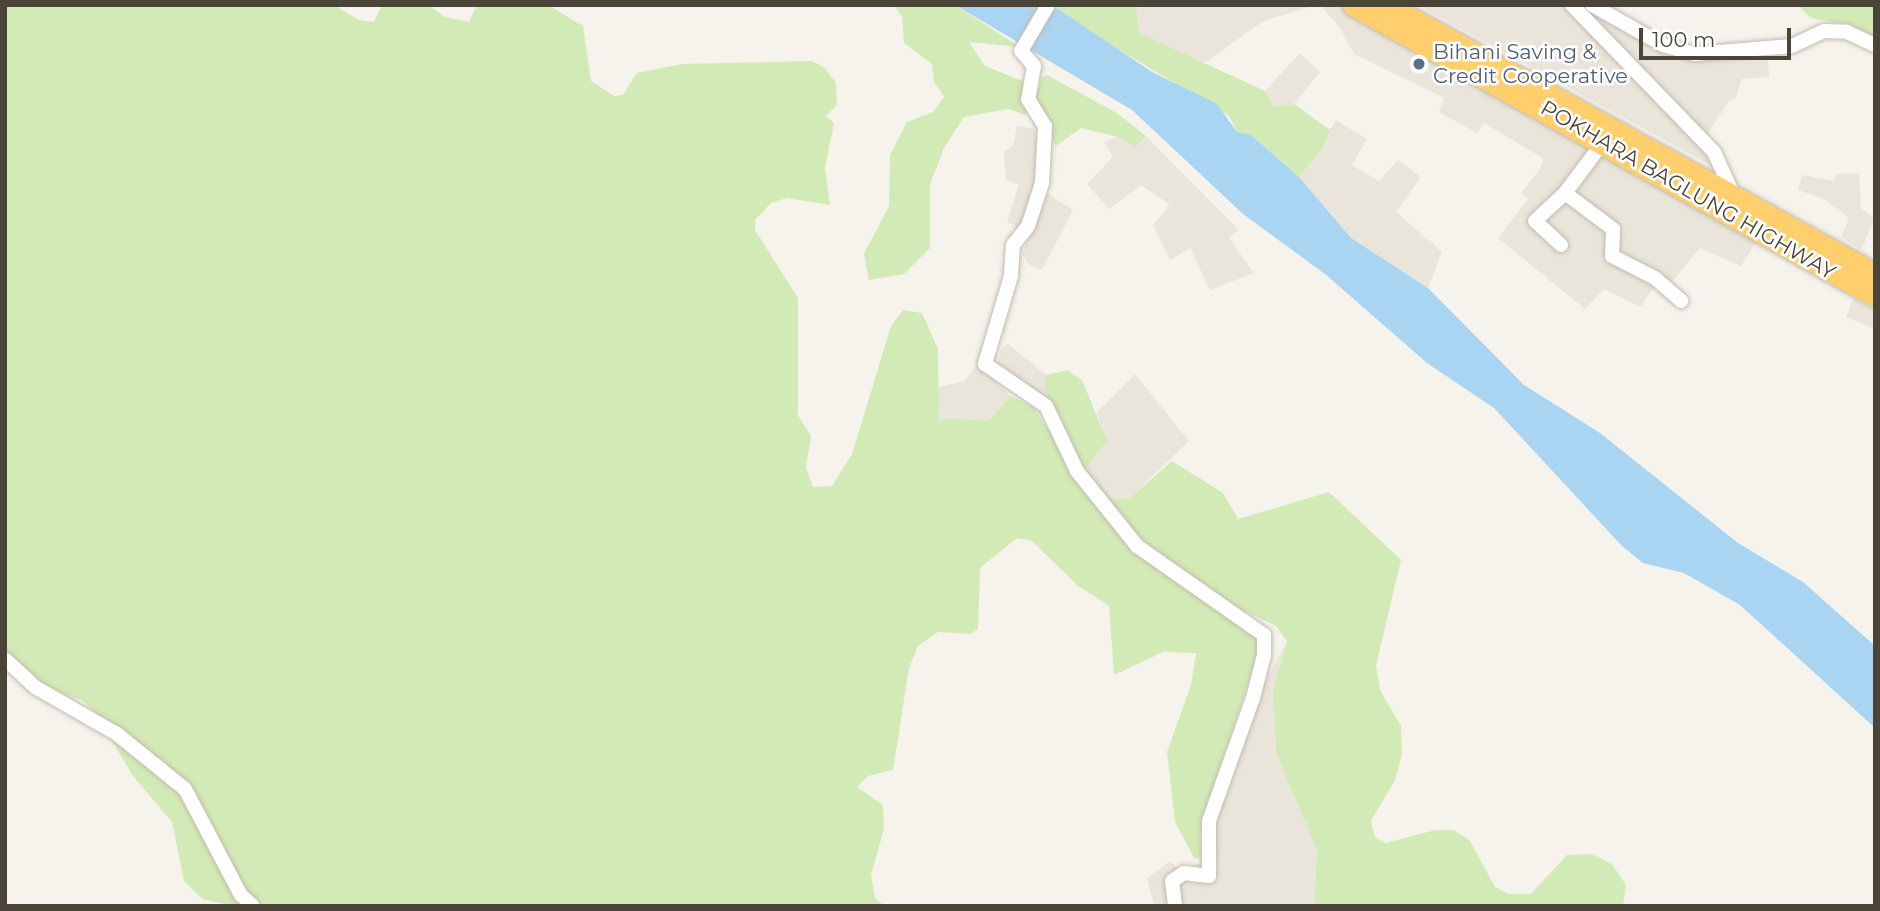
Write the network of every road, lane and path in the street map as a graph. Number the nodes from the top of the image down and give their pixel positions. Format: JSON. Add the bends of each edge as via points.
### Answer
{"nodes":[{"id":1,"x":1048,"y":5,"type":"edge"},
{"id":2,"x":1353,"y":5,"type":"edge"},
{"id":3,"x":1387,"y":5,"type":"edge"},
{"id":4,"x":1572,"y":5,"type":"edge"},
{"id":5,"x":1592,"y":5,"type":"edge"},
{"id":6,"x":1875,"y":45,"type":"edge"},
{"id":7,"x":1604,"y":141,"type":"junction"},
{"id":8,"x":1565,"y":193,"type":"junction"},
{"id":9,"x":1733,"y":194,"type":"junction"},
{"id":10,"x":1561,"y":245,"type":"dead end"},
{"id":11,"x":1875,"y":274,"type":"edge"},
{"id":12,"x":1875,"y":296,"type":"edge"},
{"id":13,"x":1681,"y":301,"type":"dead end"},
{"id":14,"x":5,"y":659,"type":"edge"},
{"id":15,"x":253,"y":906,"type":"edge"},
{"id":16,"x":1175,"y":906,"type":"edge"}],
"edges":[{"from":1,"to":16,"type":"street","via":[[1021,51],[1034,66],[1028,99],[1045,126],[1042,183],[1028,226],[1013,245],[1011,276],[985,364],[1046,406],[1077,471],[1137,546],[1264,635],[1253,698],[1209,821],[1209,876],[1185,873],[1172,881]]},
{"from":2,"to":7,"type":"highway","name":"POKHARA BAGLUNG HIGHWAY"},
{"from":3,"to":9,"type":"highway","name":"POKHARA BAGLUNG HIGHWAY"},
{"from":4,"to":9,"type":"street","via":[[1714,152]]},
{"from":5,"to":6,"type":"street","via":[[1662,45],[1695,54],[1793,46],[1824,31],[1847,32]]},
{"from":7,"to":8,"type":"street"},
{"from":7,"to":12,"type":"highway","name":"POKHARA BAGLUNG HIGHWAY"},
{"from":8,"to":10,"type":"street","via":[[1535,221]]},
{"from":8,"to":13,"type":"street","via":[[1613,229],[1612,256],[1654,278]]},
{"from":9,"to":11,"type":"highway","name":"POKHARA BAGLUNG HIGHWAY"},
{"from":14,"to":15,"type":"street","via":[[35,687],[117,734],[185,789],[241,895]]}]}
